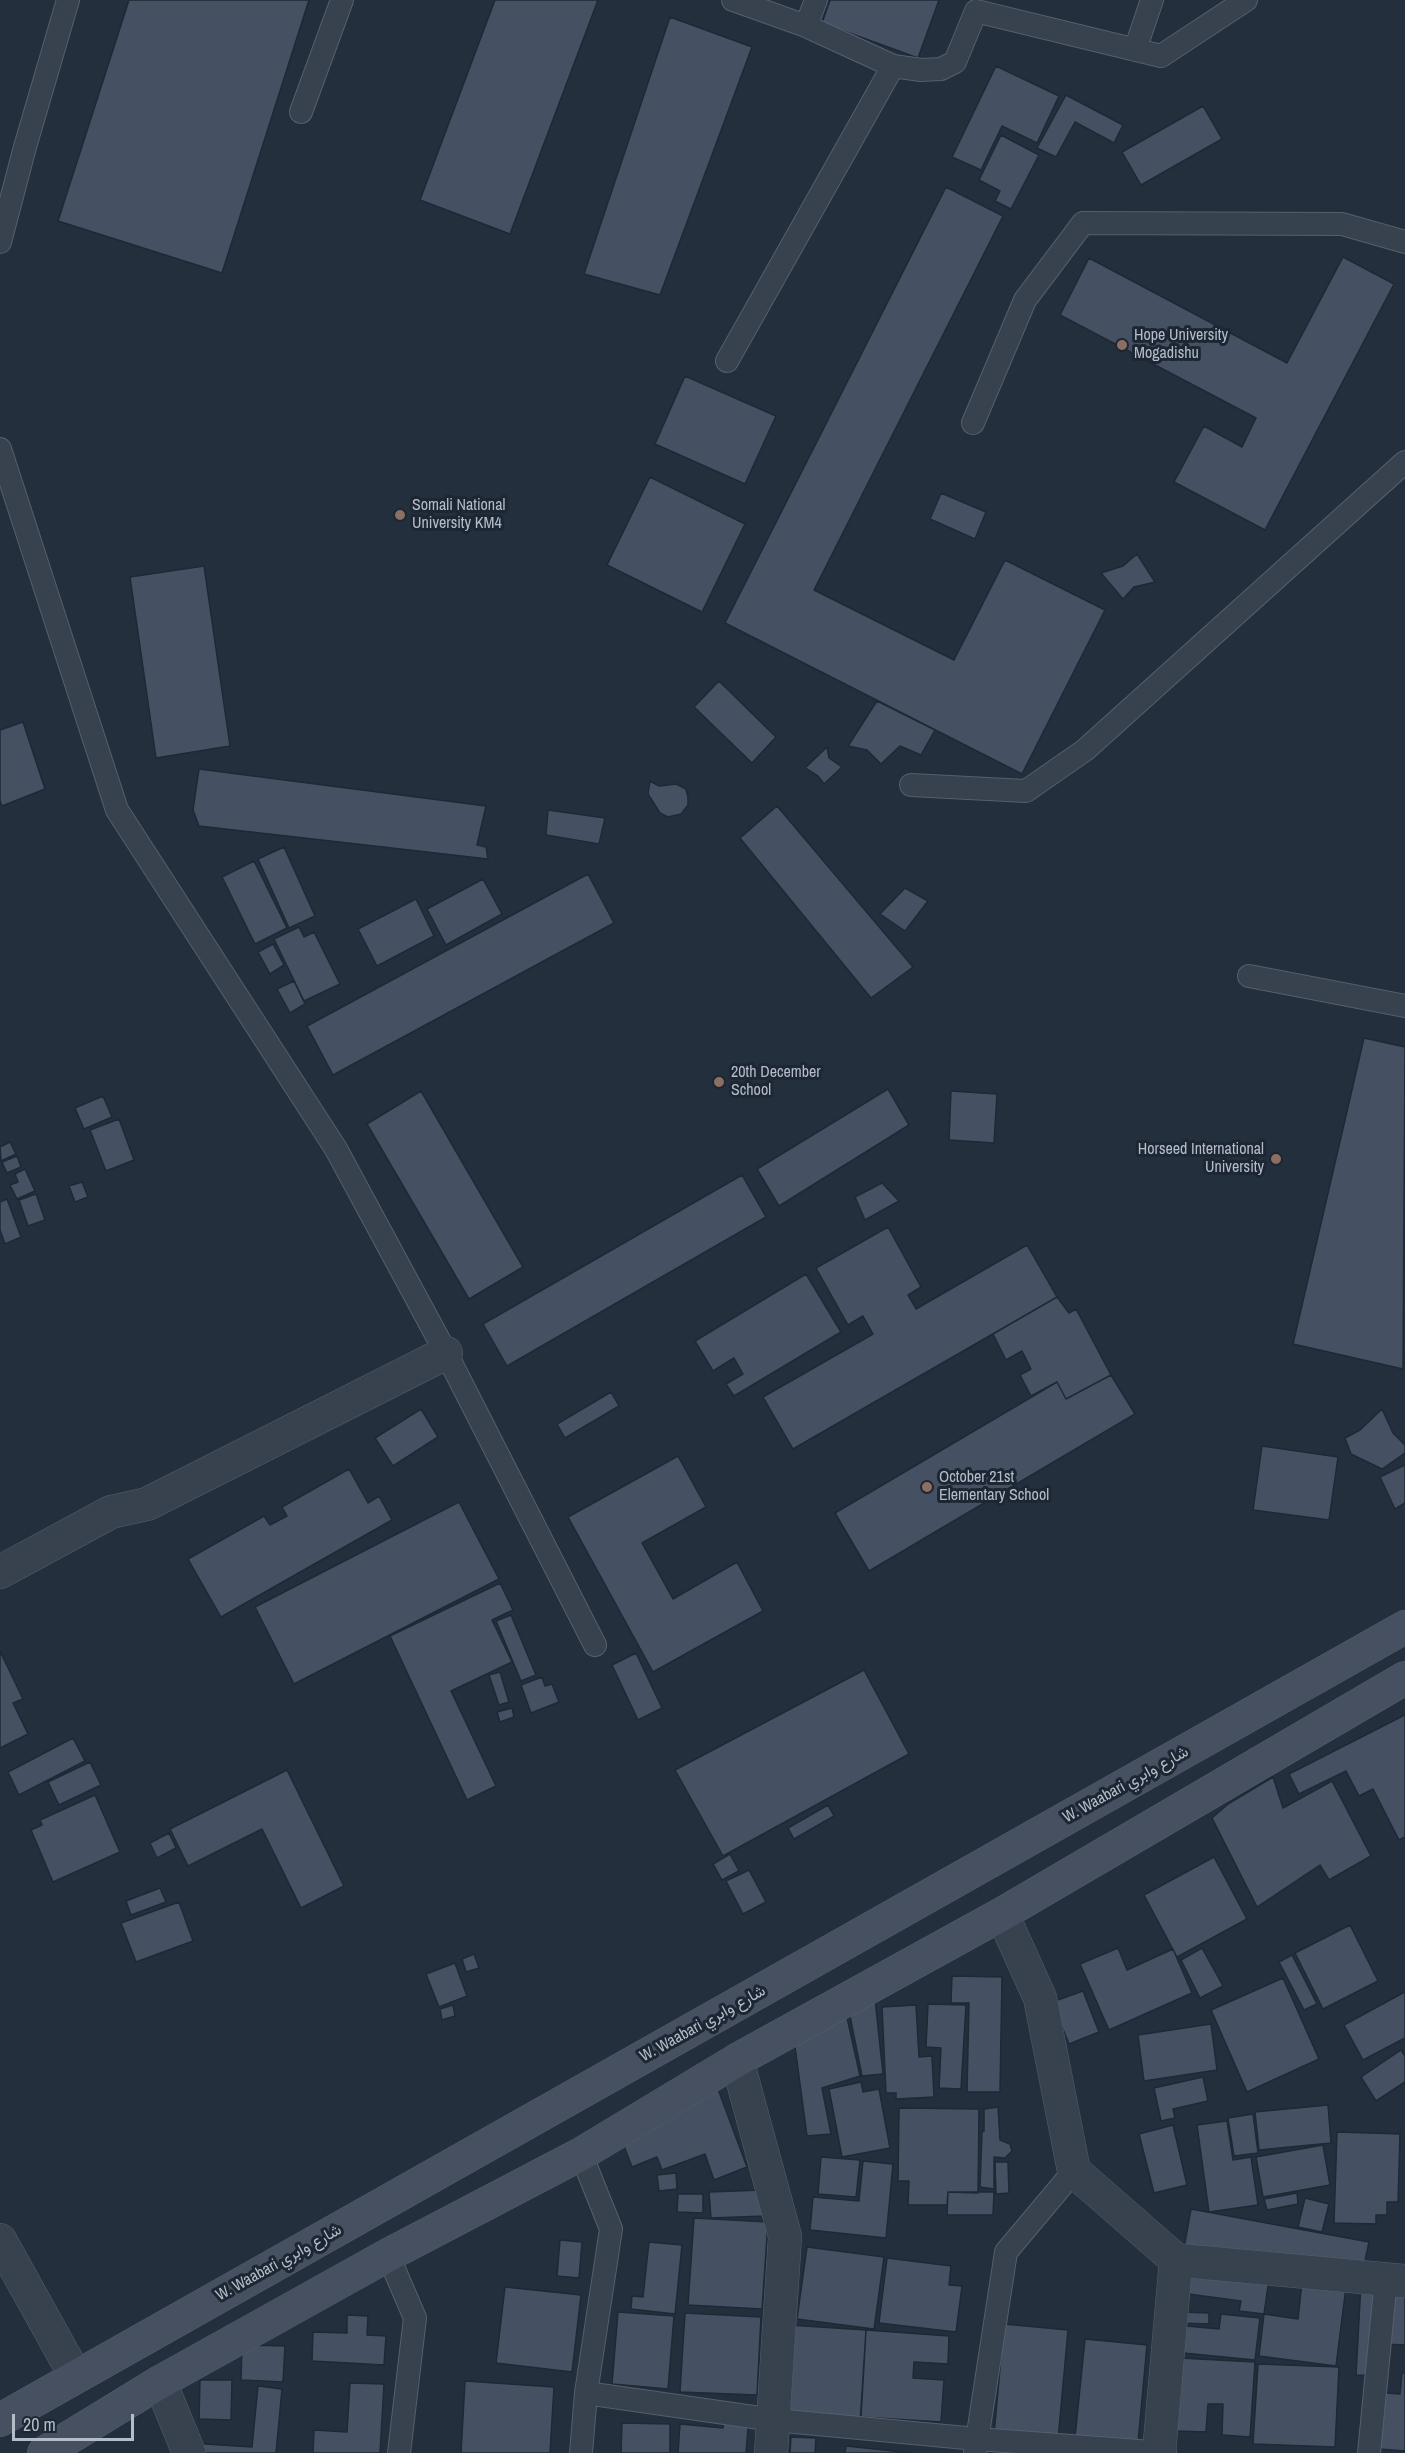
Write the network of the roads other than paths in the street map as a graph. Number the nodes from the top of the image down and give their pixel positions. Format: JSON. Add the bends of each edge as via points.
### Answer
{"nodes":[{"id":1,"x":68,"y":0,"type":"edge"},
{"id":2,"x":342,"y":0,"type":"edge"},
{"id":3,"x":733,"y":0,"type":"edge"},
{"id":4,"x":816,"y":0,"type":"edge"},
{"id":5,"x":1152,"y":0,"type":"edge"},
{"id":6,"x":1246,"y":0,"type":"edge"},
{"id":7,"x":978,"y":5,"type":"edge"},
{"id":8,"x":806,"y":26,"type":"junction"},
{"id":9,"x":1135,"y":50,"type":"junction"},
{"id":10,"x":893,"y":66,"type":"junction"},
{"id":11,"x":301,"y":112,"type":"dead end"},
{"id":12,"x":0,"y":242,"type":"edge"},
{"id":13,"x":1405,"y":242,"type":"edge"},
{"id":14,"x":727,"y":361,"type":"dead end"},
{"id":15,"x":973,"y":423,"type":"dead end"},
{"id":16,"x":0,"y":448,"type":"edge"},
{"id":17,"x":1405,"y":462,"type":"edge"},
{"id":18,"x":911,"y":785,"type":"dead end"},
{"id":19,"x":1250,"y":976,"type":"dead end"},
{"id":20,"x":1405,"y":1006,"type":"edge"},
{"id":21,"x":447,"y":1353,"type":"junction"},
{"id":22,"x":0,"y":1572,"type":"edge"},
{"id":23,"x":1405,"y":1627,"type":"edge"},
{"id":24,"x":595,"y":1645,"type":"dead end"},
{"id":25,"x":1405,"y":1678,"type":"edge"},
{"id":26,"x":1002,"y":1914,"type":"junction"},
{"id":27,"x":738,"y":2060,"type":"junction"},
{"id":28,"x":581,"y":2154,"type":"junction"},
{"id":29,"x":1074,"y":2171,"type":"junction"},
{"id":30,"x":0,"y":2240,"type":"edge"},
{"id":31,"x":388,"y":2255,"type":"junction"},
{"id":32,"x":1176,"y":2260,"type":"junction"},
{"id":33,"x":1395,"y":2280,"type":"edge"},
{"id":34,"x":76,"y":2377,"type":"junction"},
{"id":35,"x":160,"y":2382,"type":"junction"},
{"id":36,"x":586,"y":2393,"type":"junction"},
{"id":37,"x":0,"y":2420,"type":"edge"},
{"id":38,"x":774,"y":2420,"type":"junction"},
{"id":39,"x":976,"y":2446,"type":"edge"},
{"id":40,"x":44,"y":2453,"type":"edge"},
{"id":41,"x":189,"y":2453,"type":"edge"},
{"id":42,"x":399,"y":2453,"type":"edge"},
{"id":43,"x":581,"y":2453,"type":"edge"},
{"id":44,"x":771,"y":2453,"type":"edge"},
{"id":45,"x":1159,"y":2453,"type":"edge"},
{"id":46,"x":1165,"y":2453,"type":"edge"},
{"id":47,"x":1369,"y":2453,"type":"edge"}],
"edges":[{"from":1,"to":12,"type":"lane"},
{"from":2,"to":11,"type":"lane"},
{"from":3,"to":8,"type":"lane"},
{"from":4,"to":8,"type":"lane"},
{"from":5,"to":9,"type":"lane"},
{"from":6,"to":9,"type":"lane","via":[[1161,56]]},
{"from":7,"to":9,"type":"lane"},
{"from":7,"to":10,"type":"lane","via":[[955,62],[941,69]]},
{"from":8,"to":10,"type":"lane"},
{"from":10,"to":14,"type":"lane"},
{"from":13,"to":15,"type":"lane","via":[[1342,224],[1083,223],[1025,300]]},
{"from":16,"to":21,"type":"lane","via":[[117,810],[336,1149]]},
{"from":17,"to":18,"type":"lane","via":[[1085,750],[1026,791]]},
{"from":19,"to":20,"type":"lane"},
{"from":21,"to":22,"type":"street","via":[[147,1504],[111,1512]]},
{"from":21,"to":24,"type":"lane"},
{"from":23,"to":34,"type":"main road","name":"W. Waabari شارع وابري"},
{"from":25,"to":26,"type":"main road"},
{"from":26,"to":27,"type":"main road"},
{"from":26,"to":29,"type":"street","via":[[1040,1998]]},
{"from":27,"to":28,"type":"main road"},
{"from":27,"to":38,"type":"street","via":[[785,2236]]},
{"from":28,"to":31,"type":"main road"},
{"from":28,"to":36,"type":"lane","via":[[611,2229]]},
{"from":29,"to":32,"type":"street"},
{"from":29,"to":39,"type":"lane","via":[[1006,2252]]},
{"from":30,"to":34,"type":"street"},
{"from":31,"to":35,"type":"main road"},
{"from":31,"to":42,"type":"lane","via":[[415,2318]]},
{"from":32,"to":33,"type":"street"},
{"from":32,"to":45,"type":"street"},
{"from":33,"to":47,"type":"lane"},
{"from":34,"to":37,"type":"main road","name":"W. Waabari شارع وابري"},
{"from":35,"to":40,"type":"main road"},
{"from":35,"to":41,"type":"street"},
{"from":36,"to":38,"type":"lane"},
{"from":36,"to":43,"type":"lane"},
{"from":38,"to":39,"type":"lane"},
{"from":38,"to":44,"type":"street"},
{"from":39,"to":45,"type":"lane"},
{"from":45,"to":46,"type":"lane"}]}
